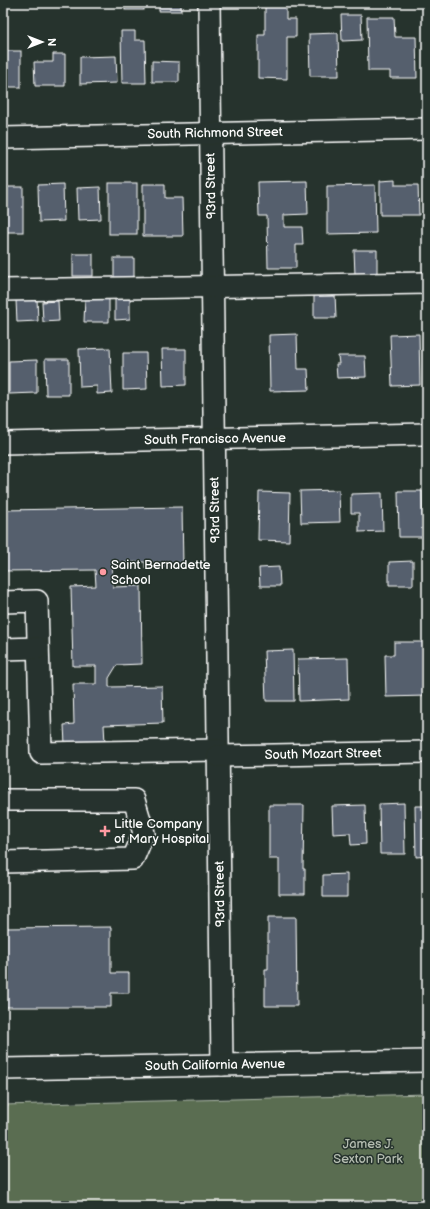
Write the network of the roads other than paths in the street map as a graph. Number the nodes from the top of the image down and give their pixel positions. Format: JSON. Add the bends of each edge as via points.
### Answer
{"nodes":[{"id":1,"x":209,"y":3,"type":"edge"},
{"id":2,"x":427,"y":129,"type":"edge"},
{"id":3,"x":211,"y":133,"type":"junction"},
{"id":4,"x":3,"y":138,"type":"edge"},
{"id":5,"x":427,"y":283,"type":"edge"},
{"id":6,"x":212,"y":286,"type":"junction"},
{"id":7,"x":3,"y":290,"type":"edge"},
{"id":8,"x":427,"y":434,"type":"edge"},
{"id":9,"x":214,"y":439,"type":"junction"},
{"id":10,"x":3,"y":443,"type":"edge"},
{"id":11,"x":3,"y":602,"type":"edge"},
{"id":12,"x":38,"y":648,"type":"junction"},
{"id":13,"x":3,"y":649,"type":"edge"},
{"id":14,"x":427,"y":752,"type":"edge"},
{"id":15,"x":218,"y":753,"type":"junction"},
{"id":16,"x":3,"y":800,"type":"edge"},
{"id":17,"x":3,"y":862,"type":"edge"},
{"id":18,"x":427,"y":1061,"type":"edge"},
{"id":19,"x":222,"y":1065,"type":"junction"},
{"id":20,"x":3,"y":1069,"type":"edge"}],
"edges":[{"from":1,"to":3,"type":"street","name":"93rd Street"},
{"from":2,"to":3,"type":"street","name":"South Richmond Street"},
{"from":3,"to":4,"type":"street","name":"South Richmond Street"},
{"from":3,"to":6,"type":"street","name":"93rd Street"},
{"from":5,"to":6,"type":"street"},
{"from":6,"to":7,"type":"street"},
{"from":6,"to":9,"type":"street","name":"93rd Street"},
{"from":8,"to":9,"type":"street","name":"South Francisco Avenue"},
{"from":9,"to":10,"type":"street","name":"South Francisco Avenue"},
{"from":9,"to":15,"type":"street","name":"93rd Street"},
{"from":11,"to":12,"type":"street","via":[[37,601]]},
{"from":12,"to":13,"type":"street"},
{"from":12,"to":15,"type":"street","name":"South Mozart Street","via":[[41,753]]},
{"from":14,"to":15,"type":"street","name":"South Mozart Street"},
{"from":15,"to":19,"type":"street","name":"93rd Street"},
{"from":16,"to":17,"type":"street","via":[[134,800],[144,833],[133,859]]},
{"from":18,"to":19,"type":"street","name":"South California Avenue"},
{"from":19,"to":20,"type":"street","name":"South California Avenue"}]}
